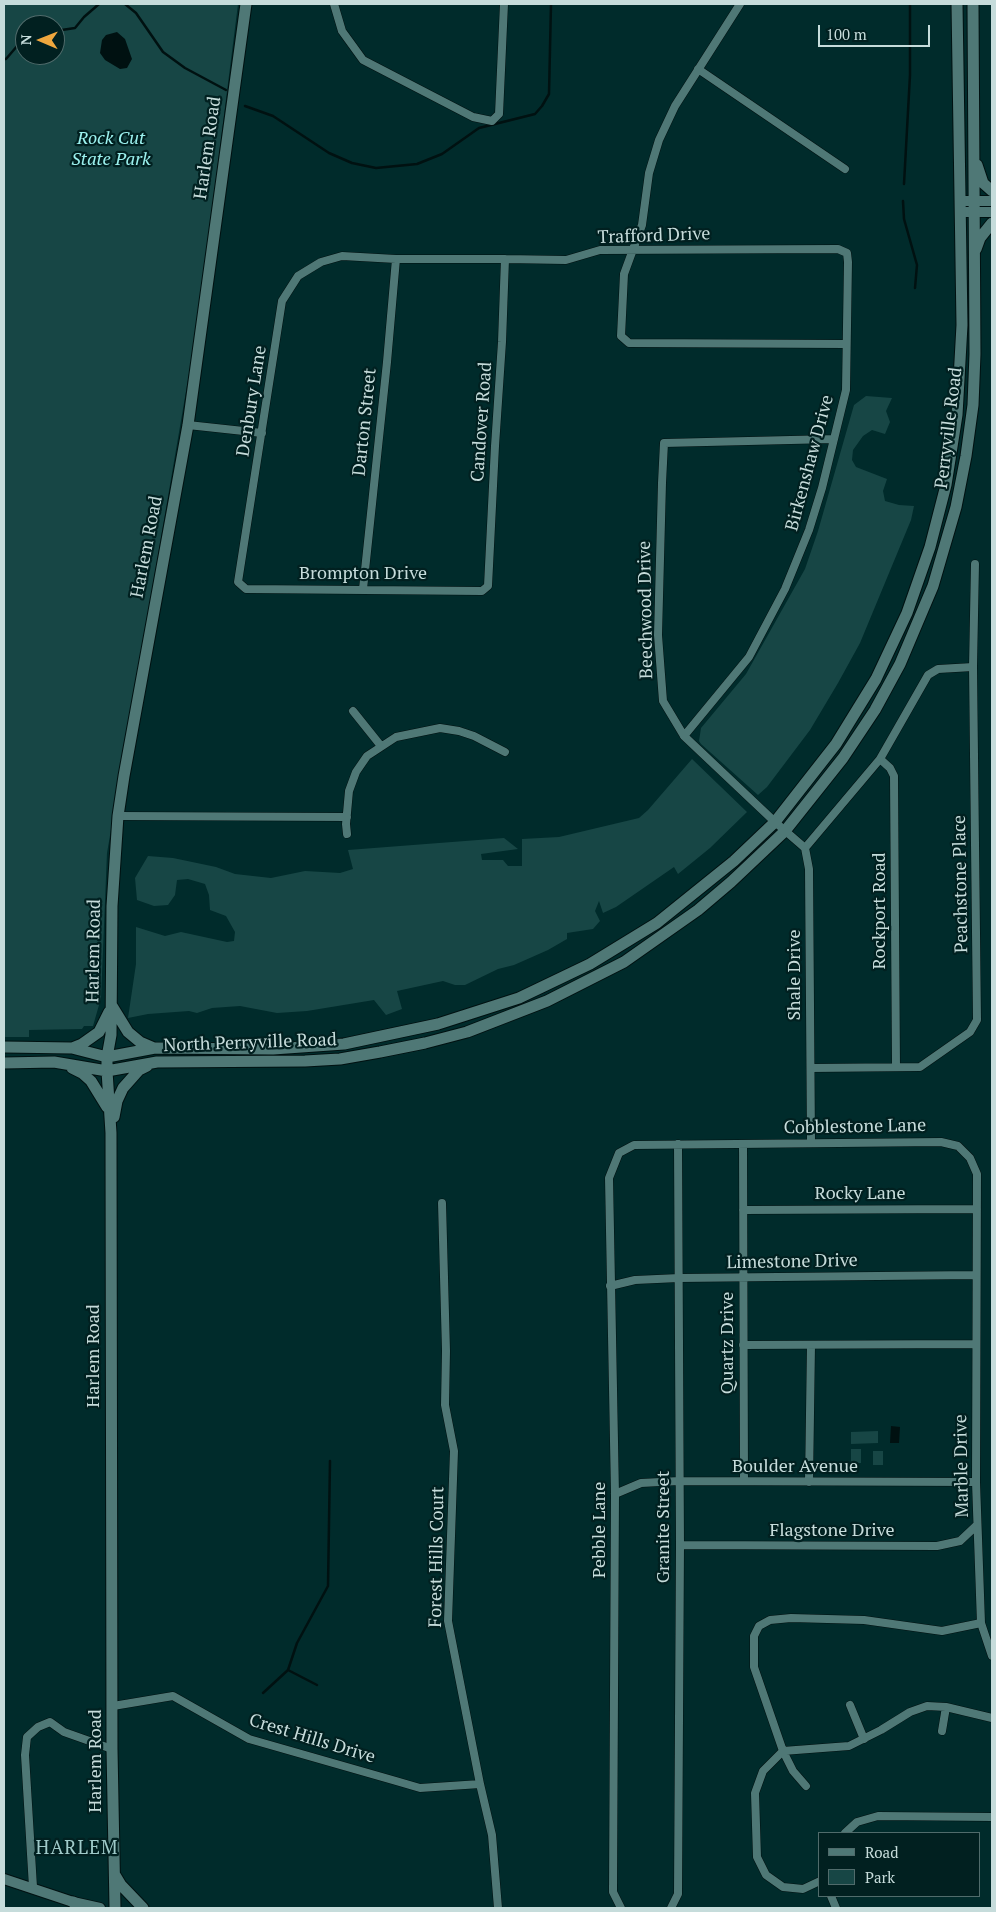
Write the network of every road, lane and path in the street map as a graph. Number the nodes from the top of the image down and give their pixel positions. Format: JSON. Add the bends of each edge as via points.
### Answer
{"nodes":[{"id":1,"x":246,"y":4,"type":"edge"},
{"id":2,"x":334,"y":4,"type":"edge"},
{"id":3,"x":504,"y":4,"type":"edge"},
{"id":4,"x":740,"y":4,"type":"edge"},
{"id":5,"x":957,"y":4,"type":"edge"},
{"id":6,"x":973,"y":4,"type":"edge"},
{"id":7,"x":698,"y":69,"type":"junction"},
{"id":8,"x":974,"y":156,"type":"junction"},
{"id":9,"x":845,"y":168,"type":"dead end"},
{"id":10,"x":992,"y":191,"type":"edge"},
{"id":11,"x":992,"y":201,"type":"edge"},
{"id":12,"x":960,"y":206,"type":"junction"},
{"id":13,"x":974,"y":206,"type":"junction"},
{"id":14,"x":992,"y":212,"type":"edge"},
{"id":15,"x":992,"y":223,"type":"edge"},
{"id":16,"x":634,"y":250,"type":"junction"},
{"id":17,"x":847,"y":253,"type":"joint"},
{"id":18,"x":342,"y":256,"type":"joint"},
{"id":19,"x":974,"y":256,"type":"junction"},
{"id":20,"x":396,"y":259,"type":"junction"},
{"id":21,"x":505,"y":259,"type":"junction"},
{"id":22,"x":846,"y":344,"type":"junction"},
{"id":23,"x":188,"y":425,"type":"junction"},
{"id":24,"x":262,"y":433,"type":"junction"},
{"id":25,"x":833,"y":439,"type":"junction"},
{"id":26,"x":975,"y":564,"type":"dead end"},
{"id":27,"x":238,"y":582,"type":"joint"},
{"id":28,"x":488,"y":586,"type":"joint"},
{"id":29,"x":363,"y":589,"type":"junction"},
{"id":30,"x":907,"y":614,"type":"joint"},
{"id":31,"x":918,"y":623,"type":"joint"},
{"id":32,"x":973,"y":667,"type":"junction"},
{"id":33,"x":353,"y":711,"type":"dead end"},
{"id":34,"x":684,"y":736,"type":"junction"},
{"id":35,"x":381,"y":746,"type":"junction"},
{"id":36,"x":505,"y":752,"type":"dead end"},
{"id":37,"x":880,"y":759,"type":"junction"},
{"id":38,"x":118,"y":816,"type":"junction"},
{"id":39,"x":346,"y":817,"type":"junction"},
{"id":40,"x":775,"y":822,"type":"junction"},
{"id":41,"x":785,"y":831,"type":"junction"},
{"id":42,"x":347,"y":834,"type":"dead end"},
{"id":43,"x":804,"y":848,"type":"junction"},
{"id":44,"x":111,"y":1004,"type":"junction"},
{"id":45,"x":4,"y":1047,"type":"edge"},
{"id":46,"x":72,"y":1048,"type":"junction"},
{"id":47,"x":155,"y":1048,"type":"junction"},
{"id":48,"x":107,"y":1057,"type":"junction"},
{"id":49,"x":54,"y":1062,"type":"junction"},
{"id":50,"x":156,"y":1062,"type":"junction"},
{"id":51,"x":4,"y":1063,"type":"edge"},
{"id":52,"x":896,"y":1067,"type":"junction"},
{"id":53,"x":811,"y":1068,"type":"junction"},
{"id":54,"x":107,"y":1071,"type":"junction"},
{"id":55,"x":111,"y":1133,"type":"junction"},
{"id":56,"x":811,"y":1142,"type":"junction"},
{"id":57,"x":678,"y":1144,"type":"junction"},
{"id":58,"x":743,"y":1144,"type":"junction"},
{"id":59,"x":619,"y":1153,"type":"joint"},
{"id":60,"x":442,"y":1203,"type":"dead end"},
{"id":61,"x":977,"y":1209,"type":"junction"},
{"id":62,"x":744,"y":1210,"type":"junction"},
{"id":63,"x":976,"y":1275,"type":"junction"},
{"id":64,"x":743,"y":1277,"type":"junction"},
{"id":65,"x":679,"y":1278,"type":"junction"},
{"id":66,"x":610,"y":1286,"type":"junction"},
{"id":67,"x":976,"y":1344,"type":"junction"},
{"id":68,"x":744,"y":1345,"type":"junction"},
{"id":69,"x":811,"y":1345,"type":"junction"},
{"id":70,"x":679,"y":1481,"type":"junction"},
{"id":71,"x":744,"y":1481,"type":"junction"},
{"id":72,"x":809,"y":1482,"type":"junction"},
{"id":73,"x":976,"y":1482,"type":"junction"},
{"id":74,"x":615,"y":1494,"type":"junction"},
{"id":75,"x":977,"y":1526,"type":"junction"},
{"id":76,"x":680,"y":1545,"type":"junction"},
{"id":77,"x":981,"y":1623,"type":"junction"},
{"id":78,"x":992,"y":1656,"type":"edge"},
{"id":79,"x":850,"y":1705,"type":"dead end"},
{"id":80,"x":113,"y":1706,"type":"junction"},
{"id":81,"x":946,"y":1707,"type":"junction"},
{"id":82,"x":992,"y":1718,"type":"edge"},
{"id":83,"x":942,"y":1731,"type":"dead end"},
{"id":84,"x":864,"y":1738,"type":"junction"},
{"id":85,"x":112,"y":1749,"type":"junction"},
{"id":86,"x":783,"y":1751,"type":"junction"},
{"id":87,"x":480,"y":1784,"type":"junction"},
{"id":88,"x":806,"y":1786,"type":"dead end"},
{"id":89,"x":992,"y":1817,"type":"edge"},
{"id":90,"x":846,"y":1832,"type":"edge"},
{"id":91,"x":114,"y":1874,"type":"junction"},
{"id":92,"x":4,"y":1879,"type":"edge"},
{"id":93,"x":818,"y":1881,"type":"edge"},
{"id":94,"x":33,"y":1887,"type":"junction"},
{"id":95,"x":77,"y":1905,"type":"edge"},
{"id":96,"x":100,"y":1908,"type":"edge"},
{"id":97,"x":115,"y":1908,"type":"edge"},
{"id":98,"x":142,"y":1908,"type":"edge"},
{"id":99,"x":498,"y":1908,"type":"edge"},
{"id":100,"x":621,"y":1908,"type":"edge"},
{"id":101,"x":671,"y":1908,"type":"edge"}],
"edges":[{"from":1,"to":23,"type":"main road","name":"Harlem Road"},
{"from":2,"to":3,"type":"street","via":[[342,31],[363,60],[474,117],[492,121],[498,114]]},
{"from":4,"to":7,"type":"street"},
{"from":5,"to":12,"type":"main road"},
{"from":6,"to":8,"type":"main road"},
{"from":7,"to":9,"type":"street"},
{"from":7,"to":16,"type":"street","via":[[659,140]]},
{"from":8,"to":10,"type":"main road","via":[[983,183]]},
{"from":8,"to":13,"type":"main road"},
{"from":11,"to":13,"type":"street"},
{"from":12,"to":13,"type":"street"},
{"from":12,"to":30,"type":"main road","name":"Perryville Road","via":[[962,325],[957,415],[946,485],[930,547]]},
{"from":13,"to":14,"type":"street"},
{"from":13,"to":19,"type":"main road","name":"Perryville Road"},
{"from":15,"to":19,"type":"main road","via":[[980,238]]},
{"from":16,"to":17,"type":"street","name":"Trafford Drive","via":[[838,249]]},
{"from":16,"to":21,"type":"street","name":"Trafford Drive","via":[[600,250],[566,260]]},
{"from":16,"to":22,"type":"street","via":[[624,274],[621,336],[629,343]]},
{"from":17,"to":22,"type":"street","name":"Birkenshaw Drive"},
{"from":18,"to":20,"type":"street","name":"Trafford Drive"},
{"from":18,"to":24,"type":"street","name":"Denbury Lane","via":[[321,262],[298,276],[282,301]]},
{"from":19,"to":31,"type":"main road","name":"Perryville Road","via":[[974,371],[966,456],[946,545]]},
{"from":20,"to":21,"type":"street","name":"Trafford Drive"},
{"from":20,"to":29,"type":"street","name":"Darton Street"},
{"from":21,"to":28,"type":"street","name":"Candover Road"},
{"from":22,"to":25,"type":"street","name":"Birkenshaw Drive","via":[[846,390]]},
{"from":23,"to":24,"type":"street"},
{"from":23,"to":38,"type":"main road","name":"Harlem Road"},
{"from":24,"to":27,"type":"street","name":"Denbury Lane"},
{"from":25,"to":34,"type":"street","name":"Birkenshaw Drive","via":[[810,530],[785,589],[749,656]]},
{"from":25,"to":34,"type":"street","name":"Beechwood Drive","via":[[664,443],[658,635],[663,700]]},
{"from":26,"to":32,"type":"street","name":"Peachstone Place"},
{"from":27,"to":29,"type":"street","name":"Brompton Drive","via":[[246,589]]},
{"from":28,"to":29,"type":"street","name":"Brompton Drive","via":[[482,590]]},
{"from":30,"to":40,"type":"main road","name":"North Perryville Road","via":[[876,680],[836,744]]},
{"from":31,"to":41,"type":"main road","name":"North Perryville Road","via":[[875,710],[843,758]]},
{"from":32,"to":37,"type":"street","via":[[938,669],[928,675]]},
{"from":32,"to":52,"type":"street","name":"Peachstone Place","via":[[977,1020],[970,1032],[920,1066]]},
{"from":33,"to":35,"type":"street"},
{"from":34,"to":40,"type":"street","name":"Beechwood Drive"},
{"from":35,"to":36,"type":"street","via":[[396,737],[440,728],[474,736]]},
{"from":35,"to":39,"type":"street","via":[[367,756],[356,772],[349,791]]},
{"from":37,"to":43,"type":"street"},
{"from":37,"to":52,"type":"street","name":"Rockport Road","via":[[894,776]]},
{"from":38,"to":39,"type":"street"},
{"from":38,"to":44,"type":"main road","name":"Harlem Road","via":[[112,906]]},
{"from":39,"to":42,"type":"street"},
{"from":40,"to":41,"type":"street"},
{"from":40,"to":47,"type":"main road","name":"North Perryville Road","via":[[734,861],[657,923],[590,964],[519,998],[438,1024],[344,1044],[273,1049]]},
{"from":41,"to":43,"type":"street"},
{"from":41,"to":50,"type":"main road","name":"North Perryville Road","via":[[705,905],[624,962],[577,987],[467,1032],[340,1059],[271,1063]]},
{"from":43,"to":53,"type":"street","name":"Shale Drive","via":[[810,869]]},
{"from":44,"to":46,"type":"main road","via":[[99,1032]]},
{"from":44,"to":47,"type":"main road","via":[[128,1032]]},
{"from":44,"to":48,"type":"main road","name":"Harlem Road"},
{"from":45,"to":46,"type":"main road","name":"North Perryville Road"},
{"from":46,"to":48,"type":"main road","name":"North Perryville Road"},
{"from":47,"to":48,"type":"main road","name":"North Perryville Road"},
{"from":48,"to":54,"type":"main road","name":"Harlem Road"},
{"from":49,"to":51,"type":"main road","name":"North Perryville Road"},
{"from":49,"to":54,"type":"main road","name":"North Perryville Road"},
{"from":49,"to":55,"type":"main road","via":[[76,1070],[91,1081],[108,1108]]},
{"from":50,"to":54,"type":"main road","name":"North Perryville Road"},
{"from":50,"to":55,"type":"main road","via":[[139,1070],[123,1088]]},
{"from":52,"to":53,"type":"street","name":"Peachstone Place"},
{"from":53,"to":56,"type":"street","name":"Shale Drive"},
{"from":54,"to":55,"type":"main road","name":"Harlem Road"},
{"from":55,"to":80,"type":"main road","name":"Harlem Road"},
{"from":56,"to":58,"type":"street","name":"Cobblestone Lane"},
{"from":56,"to":61,"type":"street","name":"Cobblestone Lane","via":[[941,1142],[958,1146],[970,1158],[977,1174]]},
{"from":57,"to":58,"type":"street","name":"Cobblestone Lane"},
{"from":57,"to":59,"type":"street","name":"Cobblestone Lane","via":[[634,1145]]},
{"from":57,"to":65,"type":"street","name":"Granite Street"},
{"from":58,"to":62,"type":"street","name":"Quartz Drive"},
{"from":59,"to":66,"type":"street","name":"Pebble Lane","via":[[609,1178]]},
{"from":60,"to":87,"type":"street","name":"Forest Hills Court","via":[[445,1405],[454,1451],[448,1621]]},
{"from":61,"to":62,"type":"street","name":"Rocky Lane"},
{"from":61,"to":63,"type":"street","name":"Cobblestone Lane"},
{"from":62,"to":64,"type":"street","name":"Quartz Drive"},
{"from":63,"to":64,"type":"street","name":"Limestone Drive"},
{"from":63,"to":67,"type":"street","name":"Marble Drive"},
{"from":64,"to":65,"type":"street","name":"Limestone Drive"},
{"from":64,"to":68,"type":"street","name":"Quartz Drive"},
{"from":65,"to":66,"type":"street","name":"Limestone Drive","via":[[635,1280]]},
{"from":65,"to":70,"type":"street","name":"Granite Street"},
{"from":66,"to":74,"type":"street","name":"Pebble Lane"},
{"from":67,"to":69,"type":"street"},
{"from":67,"to":73,"type":"street","name":"Marble Drive"},
{"from":68,"to":69,"type":"street"},
{"from":68,"to":71,"type":"street","name":"Quartz Drive"},
{"from":69,"to":72,"type":"street"},
{"from":70,"to":71,"type":"street","name":"Boulder Avenue"},
{"from":70,"to":74,"type":"street","name":"Boulder Avenue","via":[[641,1483]]},
{"from":70,"to":76,"type":"street","name":"Granite Street"},
{"from":71,"to":72,"type":"street","name":"Boulder Avenue"},
{"from":72,"to":73,"type":"street","name":"Boulder Avenue"},
{"from":73,"to":75,"type":"street","name":"Marble Drive"},
{"from":74,"to":100,"type":"street","name":"Pebble Lane","via":[[613,1892]]},
{"from":75,"to":76,"type":"street","name":"Flagstone Drive","via":[[960,1541],[937,1546]]},
{"from":75,"to":77,"type":"street","name":"Marble Drive"},
{"from":76,"to":101,"type":"street","name":"Granite Street","via":[[678,1894]]},
{"from":77,"to":78,"type":"street","name":"Marble Drive"},
{"from":77,"to":86,"type":"street","via":[[942,1631],[864,1620],[770,1620],[759,1626],[754,1636],[754,1667]]},
{"from":79,"to":84,"type":"street"},
{"from":80,"to":85,"type":"main road","name":"Harlem Road"},
{"from":80,"to":87,"type":"street","name":"Crest Hills Drive","via":[[173,1696],[249,1739],[420,1788]]},
{"from":81,"to":82,"type":"street"},
{"from":81,"to":83,"type":"street"},
{"from":81,"to":84,"type":"street","via":[[927,1706],[910,1712]]},
{"from":84,"to":86,"type":"street","via":[[849,1746]]},
{"from":85,"to":91,"type":"main road","name":"Harlem Road"},
{"from":85,"to":94,"type":"street","via":[[64,1732],[50,1722],[27,1737]]},
{"from":86,"to":88,"type":"street","via":[[793,1771]]},
{"from":86,"to":93,"type":"street","via":[[763,1771],[755,1793],[757,1857],[766,1875],[782,1887],[803,1889]]},
{"from":87,"to":99,"type":"street","name":"Forest Hills Court","via":[[492,1835]]},
{"from":89,"to":90,"type":"street","via":[[878,1816],[857,1822]]},
{"from":91,"to":97,"type":"main road","name":"Harlem Road"},
{"from":91,"to":98,"type":"main road"},
{"from":92,"to":94,"type":"street"},
{"from":94,"to":95,"type":"street"},
{"from":95,"to":96,"type":"street"}]}
